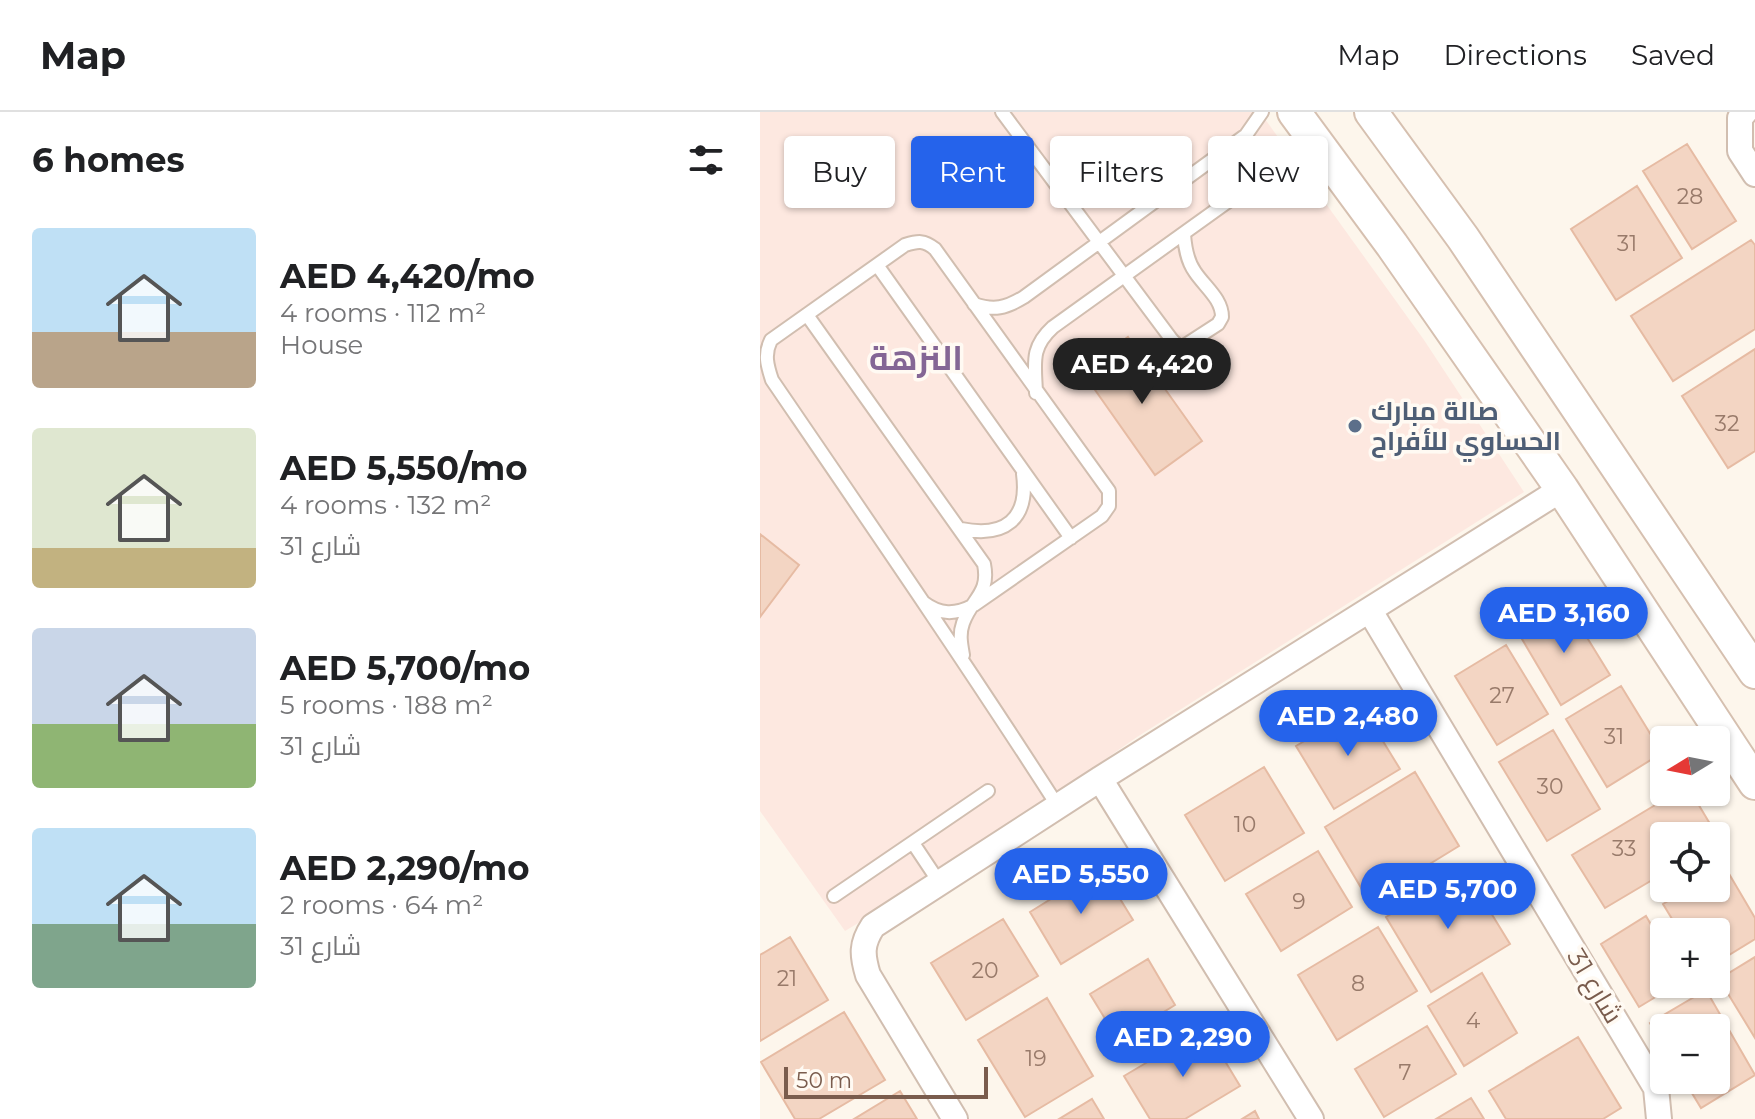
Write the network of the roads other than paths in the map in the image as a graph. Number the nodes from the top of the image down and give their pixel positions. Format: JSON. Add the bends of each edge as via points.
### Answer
{"nodes":[{"id":1,"x":1002,"y":112,"type":"edge"},
{"id":2,"x":1262,"y":112,"type":"edge"},
{"id":3,"x":1294,"y":112,"type":"edge"},
{"id":4,"x":1371,"y":112,"type":"edge"},
{"id":5,"x":1745,"y":112,"type":"edge"},
{"id":6,"x":1330,"y":161,"type":"junction"},
{"id":7,"x":1755,"y":174,"type":"edge"},
{"id":8,"x":1184,"y":234,"type":"junction"},
{"id":9,"x":1099,"y":242,"type":"junction"},
{"id":10,"x":877,"y":265,"type":"junction"},
{"id":11,"x":1124,"y":276,"type":"junction"},
{"id":12,"x":974,"y":304,"type":"junction"},
{"id":13,"x":807,"y":315,"type":"junction"},
{"id":14,"x":1036,"y":393,"type":"junction"},
{"id":15,"x":1023,"y":471,"type":"junction"},
{"id":16,"x":1562,"y":489,"type":"junction"},
{"id":17,"x":961,"y":529,"type":"junction"},
{"id":18,"x":1071,"y":538,"type":"junction"},
{"id":19,"x":923,"y":602,"type":"junction"},
{"id":20,"x":974,"y":605,"type":"junction"},
{"id":21,"x":1370,"y":611,"type":"junction"},
{"id":22,"x":963,"y":658,"type":"junction"},
{"id":23,"x":1755,"y":672,"type":"edge"},
{"id":24,"x":1100,"y":779,"type":"junction"},
{"id":25,"x":1755,"y":783,"type":"edge"},
{"id":26,"x":988,"y":791,"type":"dead end"},
{"id":27,"x":1059,"y":808,"type":"junction"},
{"id":28,"x":913,"y":843,"type":"junction"},
{"id":29,"x":939,"y":882,"type":"junction"},
{"id":30,"x":834,"y":896,"type":"dead end"},
{"id":31,"x":955,"y":1119,"type":"edge"},
{"id":32,"x":1311,"y":1119,"type":"edge"},
{"id":33,"x":1659,"y":1119,"type":"edge"}],
"edges":[{"from":1,"to":9,"type":"lane"},
{"from":2,"to":9,"type":"lane","via":[[1246,135]]},
{"from":3,"to":6,"type":"street"},
{"from":4,"to":23,"type":"street","via":[[1463,238]]},
{"from":5,"to":7,"type":"street","via":[[1740,118],[1740,151]]},
{"from":6,"to":8,"type":"lane","via":[[1300,160],[1276,167]]},
{"from":6,"to":16,"type":"street"},
{"from":8,"to":11,"type":"lane"},
{"from":8,"to":11,"type":"lane","via":[[1194,271],[1222,310],[1218,324],[1193,342],[1178,346]]},
{"from":9,"to":11,"type":"lane"},
{"from":9,"to":12,"type":"lane","via":[[1012,304],[1001,309]]},
{"from":10,"to":12,"type":"lane","via":[[905,245],[927,242]]},
{"from":10,"to":13,"type":"lane"},
{"from":10,"to":15,"type":"lane"},
{"from":11,"to":14,"type":"lane","via":[[1040,339],[1034,356]]},
{"from":12,"to":14,"type":"lane"},
{"from":13,"to":17,"type":"lane"},
{"from":13,"to":19,"type":"lane","via":[[766,349],[772,380]]},
{"from":14,"to":18,"type":"lane","via":[[1109,491],[1109,506],[1102,516]]},
{"from":15,"to":17,"type":"lane","via":[[1023,502],[1013,521],[991,532]]},
{"from":15,"to":18,"type":"lane"},
{"from":16,"to":21,"type":"street"},
{"from":16,"to":25,"type":"street"},
{"from":17,"to":20,"type":"lane","via":[[986,574]]},
{"from":18,"to":20,"type":"lane"},
{"from":19,"to":20,"type":"lane","via":[[944,613]]},
{"from":19,"to":22,"type":"lane"},
{"from":20,"to":22,"type":"lane","via":[[962,624]]},
{"from":21,"to":24,"type":"street"},
{"from":21,"to":33,"type":"street","name":"شارع 31","via":[[1656,1088]]},
{"from":22,"to":27,"type":"lane"},
{"from":24,"to":27,"type":"street"},
{"from":24,"to":32,"type":"street"},
{"from":26,"to":28,"type":"lane"},
{"from":27,"to":29,"type":"street"},
{"from":28,"to":29,"type":"lane"},
{"from":28,"to":30,"type":"lane"},
{"from":29,"to":31,"type":"street","via":[[873,926],[862,956],[868,975]]}]}
